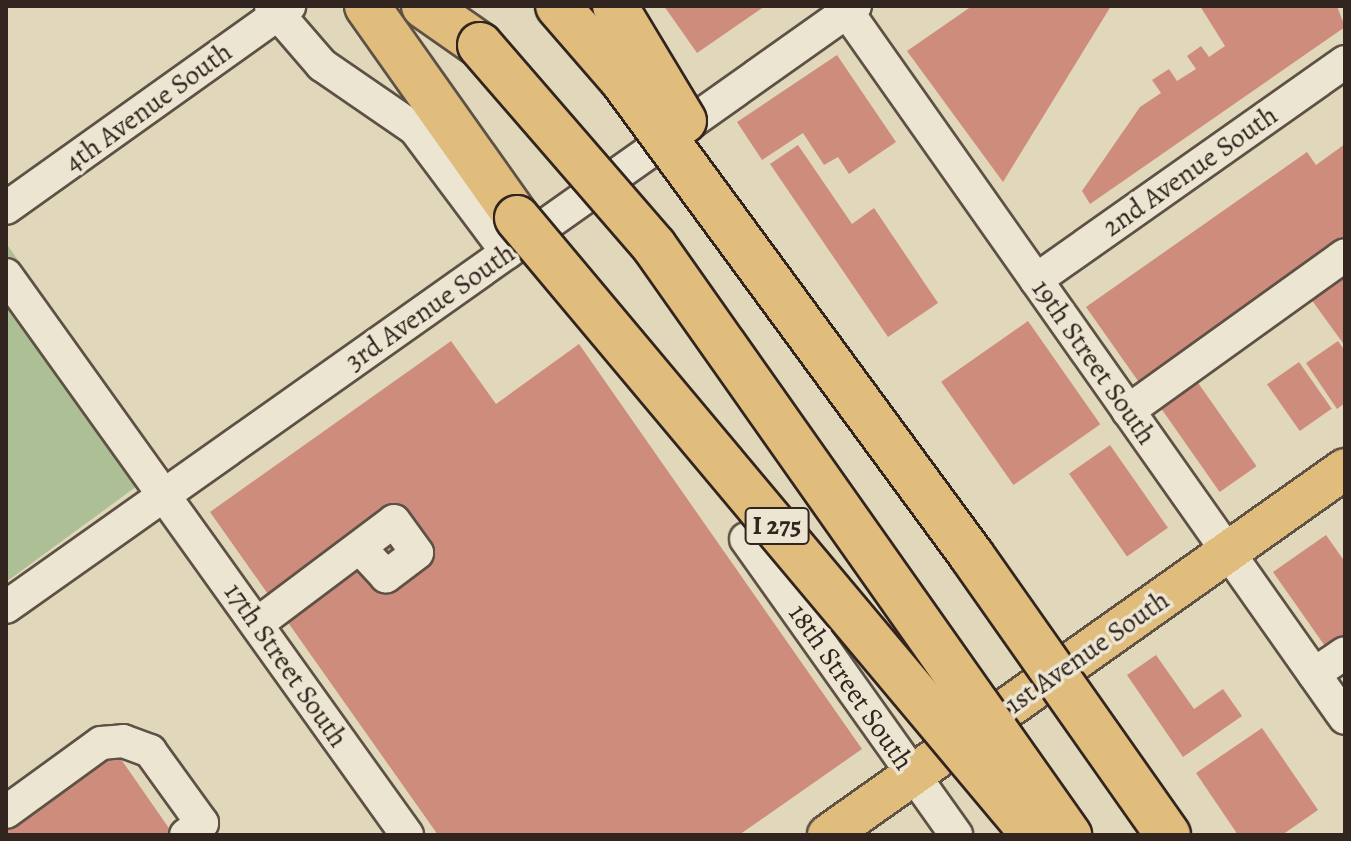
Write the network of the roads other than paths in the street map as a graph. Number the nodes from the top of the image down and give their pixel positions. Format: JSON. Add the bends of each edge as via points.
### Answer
{"nodes":[{"id":1,"x":367,"y":6,"type":"edge"},
{"id":2,"x":424,"y":6,"type":"edge"},
{"id":3,"x":558,"y":6,"type":"edge"},
{"id":4,"x":615,"y":6,"type":"edge"},
{"id":5,"x":848,"y":8,"type":"edge"},
{"id":6,"x":279,"y":9,"type":"edge"},
{"id":7,"x":1345,"y":62,"type":"edge"},
{"id":8,"x":6,"y":208,"type":"edge"},
{"id":9,"x":507,"y":252,"type":"junction"},
{"id":10,"x":1345,"y":255,"type":"edge"},
{"id":11,"x":6,"y":275,"type":"edge"},
{"id":12,"x":1036,"y":280,"type":"junction"},
{"id":13,"x":1128,"y":411,"type":"junction"},
{"id":14,"x":1345,"y":469,"type":"edge"},
{"id":15,"x":166,"y":494,"type":"junction"},
{"id":16,"x":746,"y":539,"type":"dead end"},
{"id":17,"x":363,"y":551,"type":"dead end"},
{"id":18,"x":1228,"y":552,"type":"junction"},
{"id":19,"x":972,"y":556,"type":"junction"},
{"id":20,"x":6,"y":607,"type":"edge"},
{"id":21,"x":257,"y":624,"type":"junction"},
{"id":22,"x":1345,"y":653,"type":"edge"},
{"id":23,"x":1314,"y":674,"type":"junction"},
{"id":24,"x":1345,"y":718,"type":"edge"},
{"id":25,"x":913,"y":775,"type":"junction"},
{"id":26,"x":6,"y":812,"type":"edge"},
{"id":27,"x":186,"y":835,"type":"edge"},
{"id":28,"x":407,"y":835,"type":"edge"},
{"id":29,"x":828,"y":835,"type":"edge"},
{"id":30,"x":956,"y":835,"type":"edge"},
{"id":31,"x":1034,"y":835,"type":"edge"},
{"id":32,"x":1069,"y":835,"type":"edge"},
{"id":33,"x":1168,"y":835,"type":"edge"}],
"edges":[{"from":1,"to":31,"type":"highway","number":"I 275","bridge":true,"via":[[517,218]]},
{"from":2,"to":32,"type":"highway","bridge":true,"via":[[480,45],[654,246]]},
{"from":3,"to":19,"type":"highway","bridge":true,"via":[[623,81]]},
{"from":4,"to":19,"type":"highway","bridge":true},
{"from":5,"to":9,"type":"street","name":"3rd Avenue South"},
{"from":5,"to":12,"type":"street","name":"19th Street South"},
{"from":6,"to":8,"type":"street","name":"4th Avenue South"},
{"from":6,"to":9,"type":"street","via":[[322,65],[415,129]]},
{"from":7,"to":12,"type":"street","name":"2nd Avenue South"},
{"from":9,"to":15,"type":"street","name":"3rd Avenue South"},
{"from":10,"to":13,"type":"street"},
{"from":11,"to":15,"type":"street","name":"17th Street South"},
{"from":12,"to":13,"type":"street","name":"19th Street South"},
{"from":13,"to":18,"type":"street","name":"19th Street South"},
{"from":14,"to":18,"type":"main road","name":"1st Avenue South"},
{"from":15,"to":20,"type":"street","name":"3rd Avenue South"},
{"from":15,"to":21,"type":"street","name":"17th Street South"},
{"from":16,"to":25,"type":"street","name":"18th Street South"},
{"from":17,"to":21,"type":"street"},
{"from":18,"to":23,"type":"street","name":"19th Street South"},
{"from":18,"to":25,"type":"main road","name":"1st Avenue South"},
{"from":19,"to":33,"type":"highway","bridge":true},
{"from":21,"to":28,"type":"street","name":"17th Street South"},
{"from":22,"to":23,"type":"street"},
{"from":23,"to":24,"type":"street","name":"19th Street South"},
{"from":25,"to":29,"type":"main road","name":"1st Avenue South"},
{"from":25,"to":30,"type":"street","name":"18th Street South"},
{"from":26,"to":27,"type":"street","via":[[101,743],[123,741],[150,751],[202,823]]}]}
